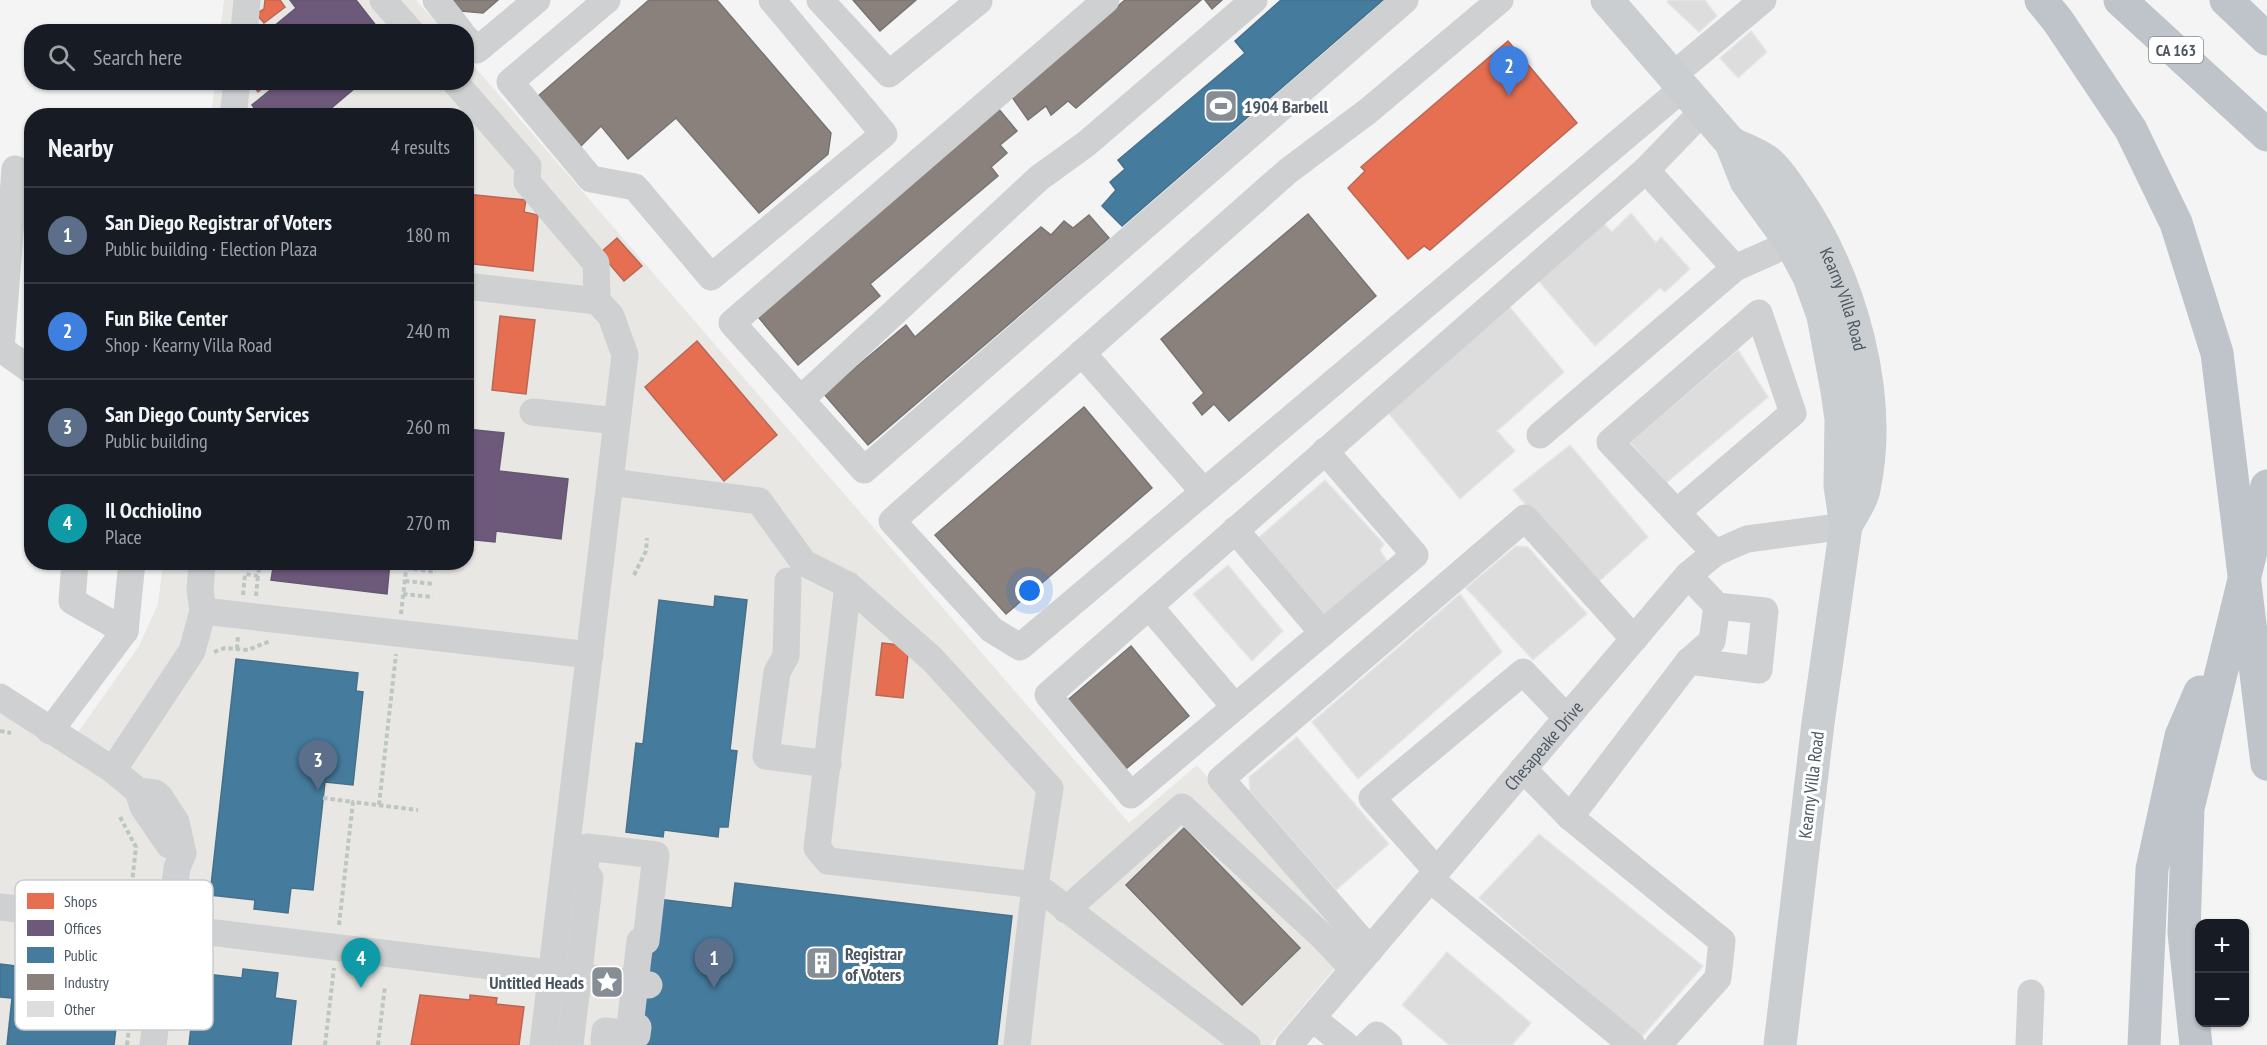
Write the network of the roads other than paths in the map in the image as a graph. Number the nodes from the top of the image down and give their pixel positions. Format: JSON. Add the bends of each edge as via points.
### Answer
{"nodes":[{"id":1,"x":247,"y":0,"type":"edge"},
{"id":2,"x":383,"y":0,"type":"edge"},
{"id":3,"x":436,"y":0,"type":"edge"},
{"id":4,"x":537,"y":0,"type":"edge"},
{"id":5,"x":607,"y":0,"type":"edge"},
{"id":6,"x":772,"y":0,"type":"edge"},
{"id":7,"x":820,"y":0,"type":"edge"},
{"id":8,"x":1106,"y":0,"type":"edge"},
{"id":9,"x":1254,"y":0,"type":"edge"},
{"id":10,"x":1405,"y":0,"type":"edge"},
{"id":11,"x":1500,"y":0,"type":"edge"},
{"id":12,"x":1607,"y":0,"type":"edge"},
{"id":13,"x":1763,"y":0,"type":"edge"},
{"id":14,"x":2041,"y":0,"type":"edge"},
{"id":15,"x":2120,"y":0,"type":"edge"},
{"id":16,"x":2226,"y":0,"type":"edge"},
{"id":17,"x":979,"y":1,"type":"edge"},
{"id":18,"x":245,"y":24,"type":"edge"},
{"id":19,"x":404,"y":24,"type":"edge"},
{"id":20,"x":455,"y":24,"type":"edge"},
{"id":21,"x":2267,"y":39,"type":"edge"},
{"id":22,"x":474,"y":47,"type":"edge"},
{"id":23,"x":236,"y":90,"type":"edge"},
{"id":24,"x":462,"y":90,"type":"edge"},
{"id":25,"x":1686,"y":92,"type":"junction"},
{"id":26,"x":235,"y":108,"type":"edge"},
{"id":27,"x":2267,"y":135,"type":"edge"},
{"id":28,"x":1731,"y":143,"type":"junction"},
{"id":29,"x":1646,"y":170,"type":"junction"},
{"id":30,"x":16,"y":171,"type":"edge"},
{"id":31,"x":1791,"y":243,"type":"junction"},
{"id":32,"x":1735,"y":268,"type":"junction"},
{"id":33,"x":474,"y":287,"type":"edge"},
{"id":34,"x":597,"y":302,"type":"junction"},
{"id":35,"x":1082,"y":353,"type":"junction"},
{"id":36,"x":24,"y":365,"type":"edge"},
{"id":37,"x":801,"y":399,"type":"junction"},
{"id":38,"x":533,"y":412,"type":"dead end"},
{"id":39,"x":617,"y":421,"type":"junction"},
{"id":40,"x":1540,"y":435,"type":"dead end"},
{"id":41,"x":1325,"y":451,"type":"junction"},
{"id":42,"x":610,"y":482,"type":"junction"},
{"id":43,"x":2267,"y":486,"type":"edge"},
{"id":44,"x":1204,"y":492,"type":"junction"},
{"id":45,"x":1677,"y":512,"type":"junction"},
{"id":46,"x":1846,"y":526,"type":"junction"},
{"id":47,"x":1235,"y":530,"type":"junction"},
{"id":48,"x":1715,"y":553,"type":"junction"},
{"id":49,"x":74,"y":570,"type":"edge"},
{"id":50,"x":131,"y":570,"type":"edge"},
{"id":51,"x":201,"y":570,"type":"edge"},
{"id":52,"x":1689,"y":575,"type":"junction"},
{"id":53,"x":788,"y":581,"type":"dead end"},
{"id":54,"x":849,"y":585,"type":"junction"},
{"id":55,"x":1149,"y":606,"type":"junction"},
{"id":56,"x":1717,"y":606,"type":"junction"},
{"id":57,"x":203,"y":611,"type":"junction"},
{"id":58,"x":2233,"y":616,"type":"junction"},
{"id":59,"x":125,"y":631,"type":"junction"},
{"id":60,"x":1323,"y":633,"type":"junction"},
{"id":61,"x":1634,"y":639,"type":"junction"},
{"id":62,"x":590,"y":655,"type":"junction"},
{"id":63,"x":1689,"y":661,"type":"junction"},
{"id":64,"x":0,"y":697,"type":"edge"},
{"id":65,"x":1235,"y":707,"type":"junction"},
{"id":66,"x":1567,"y":718,"type":"junction"},
{"id":67,"x":50,"y":731,"type":"junction"},
{"id":68,"x":2266,"y":751,"type":"edge"},
{"id":69,"x":828,"y":764,"type":"junction"},
{"id":70,"x":113,"y":770,"type":"junction"},
{"id":71,"x":1523,"y":770,"type":"junction"},
{"id":72,"x":1570,"y":817,"type":"junction"},
{"id":73,"x":1433,"y":875,"type":"junction"},
{"id":74,"x":176,"y":880,"type":"edge"},
{"id":75,"x":1035,"y":885,"type":"junction"},
{"id":76,"x":0,"y":907,"type":"edge"},
{"id":77,"x":15,"y":909,"type":"edge"},
{"id":78,"x":1066,"y":910,"type":"junction"},
{"id":79,"x":213,"y":933,"type":"edge"},
{"id":80,"x":1361,"y":960,"type":"junction"},
{"id":81,"x":565,"y":976,"type":"junction"},
{"id":82,"x":642,"y":984,"type":"junction"},
{"id":83,"x":2031,"y":993,"type":"dead end"},
{"id":84,"x":1312,"y":1018,"type":"junction"},
{"id":85,"x":155,"y":1030,"type":"edge"},
{"id":86,"x":153,"y":1045,"type":"edge"},
{"id":87,"x":543,"y":1045,"type":"edge"},
{"id":88,"x":570,"y":1045,"type":"edge"},
{"id":89,"x":620,"y":1045,"type":"edge"},
{"id":90,"x":1017,"y":1045,"type":"edge"},
{"id":91,"x":1247,"y":1045,"type":"edge"},
{"id":92,"x":1289,"y":1045,"type":"edge"},
{"id":93,"x":1346,"y":1045,"type":"edge"},
{"id":94,"x":1367,"y":1045,"type":"edge"},
{"id":95,"x":1389,"y":1045,"type":"edge"},
{"id":96,"x":1632,"y":1045,"type":"edge"},
{"id":97,"x":1659,"y":1045,"type":"edge"},
{"id":98,"x":1780,"y":1045,"type":"edge"},
{"id":99,"x":2029,"y":1045,"type":"edge"},
{"id":100,"x":2144,"y":1045,"type":"edge"},
{"id":101,"x":2196,"y":1045,"type":"edge"}],
"edges":[{"from":1,"to":18,"type":"street"},
{"from":2,"to":19,"type":"street"},
{"from":3,"to":20,"type":"street"},
{"from":4,"to":22,"type":"street","via":[[477,50]]},
{"from":5,"to":6,"type":"street","via":[[510,82],[591,179],[635,187],[711,277],[884,134]]},
{"from":7,"to":17,"type":"street","via":[[889,74]]},
{"from":8,"to":37,"type":"street","via":[[732,323]]},
{"from":9,"to":37,"type":"street","via":[[1086,144],[1039,178]]},
{"from":10,"to":37,"type":"street","via":[[864,470]]},
{"from":11,"to":35,"type":"street","via":[[1368,111],[1288,171]]},
{"from":12,"to":25,"type":"main road","name":"Kearny Villa Road"},
{"from":13,"to":25,"type":"street"},
{"from":14,"to":68,"type":"highway","via":[[2131,129],[2176,223],[2217,353]]},
{"from":15,"to":27,"type":"highway","number":"CA 163"},
{"from":16,"to":21,"type":"highway"},
{"from":23,"to":26,"type":"street"},
{"from":24,"to":34,"type":"street","via":[[528,166],[527,182],[596,263]]},
{"from":25,"to":28,"type":"main road","name":"Kearny Villa Road"},
{"from":25,"to":29,"type":"street"},
{"from":25,"to":44,"type":"street"},
{"from":28,"to":31,"type":"main road","name":"Kearny Villa Road","via":[[1746,181]]},
{"from":28,"to":46,"type":"main road","name":"Kearny Villa Road","via":[[1768,161],[1820,233],[1842,281],[1858,335],[1869,415],[1864,491]]},
{"from":29,"to":32,"type":"street"},
{"from":29,"to":41,"type":"street"},
{"from":30,"to":36,"type":"street","via":[[2,349]]},
{"from":31,"to":32,"type":"street"},
{"from":31,"to":46,"type":"main road","name":"Kearny Villa Road","via":[[1823,316],[1841,419],[1840,486]]},
{"from":32,"to":40,"type":"street"},
{"from":33,"to":34,"type":"street"},
{"from":34,"to":39,"type":"street","via":[[611,316],[625,355]]},
{"from":35,"to":44,"type":"street"},
{"from":35,"to":44,"type":"street","via":[[892,521],[992,630],[1020,646]]},
{"from":38,"to":39,"type":"street"},
{"from":39,"to":42,"type":"street"},
{"from":41,"to":47,"type":"street"},
{"from":41,"to":60,"type":"street","via":[[1415,555]]},
{"from":42,"to":54,"type":"street","via":[[759,501],[804,563]]},
{"from":42,"to":62,"type":"street"},
{"from":43,"to":58,"type":"highway"},
{"from":45,"to":45,"type":"street","via":[[1610,442],[1759,313],[1793,413]]},
{"from":45,"to":48,"type":"street"},
{"from":46,"to":48,"type":"street","name":"Chesapeake Drive","via":[[1747,539]]},
{"from":46,"to":98,"type":"main road","name":"Kearny Villa Road"},
{"from":47,"to":55,"type":"street"},
{"from":47,"to":60,"type":"street"},
{"from":48,"to":52,"type":"street","name":"Chesapeake Drive"},
{"from":49,"to":59,"type":"street","via":[[72,601]]},
{"from":50,"to":59,"type":"street"},
{"from":51,"to":57,"type":"street"},
{"from":52,"to":56,"type":"street"},
{"from":52,"to":61,"type":"street","name":"Chesapeake Drive"},
{"from":53,"to":69,"type":"street","via":[[786,656],[777,672],[766,756]]},
{"from":54,"to":69,"type":"street"},
{"from":54,"to":75,"type":"street","via":[[932,660],[1050,788]]},
{"from":55,"to":65,"type":"street"},
{"from":55,"to":65,"type":"street","via":[[1048,695],[1131,795]]},
{"from":56,"to":63,"type":"street","via":[[1712,640]]},
{"from":56,"to":63,"type":"street","via":[[1765,611],[1759,670]]},
{"from":57,"to":62,"type":"street","via":[[393,648]]},
{"from":57,"to":70,"type":"street","via":[[192,651]]},
{"from":58,"to":100,"type":"highway","via":[[2181,735],[2152,869]]},
{"from":58,"to":101,"type":"highway","via":[[2188,808],[2184,933]]},
{"from":59,"to":67,"type":"street"},
{"from":60,"to":65,"type":"street"},
{"from":61,"to":66,"type":"street","name":"Chesapeake Drive"},
{"from":61,"to":80,"type":"street","via":[[1525,518],[1221,779]]},
{"from":62,"to":81,"type":"street"},
{"from":63,"to":72,"type":"street"},
{"from":64,"to":67,"type":"street"},
{"from":66,"to":71,"type":"street","name":"Chesapeake Drive"},
{"from":66,"to":73,"type":"street","via":[[1523,672],[1372,798]]},
{"from":67,"to":70,"type":"street"},
{"from":69,"to":75,"type":"street","via":[[817,848],[828,861]]},
{"from":70,"to":74,"type":"street","via":[[138,791],[143,807],[163,832],[177,868]]},
{"from":71,"to":72,"type":"street"},
{"from":71,"to":73,"type":"street","name":"Chesapeake Drive"},
{"from":72,"to":97,"type":"street","via":[[1722,941],[1718,978]]},
{"from":73,"to":80,"type":"street","name":"Chesapeake Drive"},
{"from":73,"to":96,"type":"street"},
{"from":75,"to":78,"type":"street"},
{"from":75,"to":90,"type":"street"},
{"from":76,"to":77,"type":"street"},
{"from":78,"to":80,"type":"street","via":[[1182,807],[1321,935]]},
{"from":78,"to":91,"type":"street"},
{"from":79,"to":81,"type":"street"},
{"from":80,"to":84,"type":"street","name":"Chesapeake Drive"},
{"from":81,"to":82,"type":"street"},
{"from":81,"to":82,"type":"street","via":[[590,878],[584,877],[587,847],[656,855],[646,941],[640,940]]},
{"from":81,"to":87,"type":"street"},
{"from":81,"to":88,"type":"street"},
{"from":82,"to":89,"type":"street","via":[[630,1026],[638,1028],[637,1035],[605,1031],[604,1040]]},
{"from":83,"to":99,"type":"street"},
{"from":84,"to":92,"type":"street","name":"Chesapeake Drive"},
{"from":84,"to":93,"type":"street"},
{"from":85,"to":86,"type":"street"},
{"from":94,"to":95,"type":"street","via":[[1377,1035]]}]}
